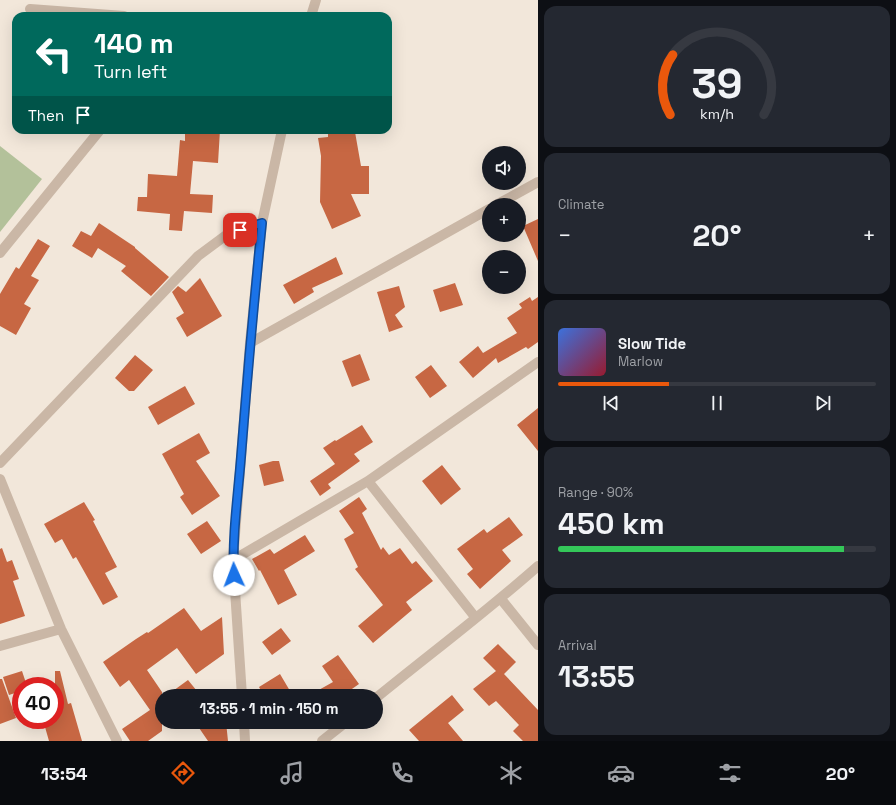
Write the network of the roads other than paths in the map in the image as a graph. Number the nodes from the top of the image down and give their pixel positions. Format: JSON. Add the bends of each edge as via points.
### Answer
{"nodes":[{"id":1,"x":316,"y":0,"type":"edge"},
{"id":2,"x":30,"y":9,"type":"dead end"},
{"id":3,"x":70,"y":12,"type":"edge"},
{"id":4,"x":312,"y":12,"type":"edge"},
{"id":5,"x":97,"y":134,"type":"edge"},
{"id":6,"x":281,"y":134,"type":"edge"},
{"id":7,"x":538,"y":182,"type":"edge"},
{"id":8,"x":509,"y":198,"type":"edge"},
{"id":9,"x":482,"y":213,"type":"edge"},
{"id":10,"x":262,"y":223,"type":"junction"},
{"id":11,"x":0,"y":253,"type":"edge"},
{"id":12,"x":250,"y":343,"type":"junction"},
{"id":13,"x":538,"y":362,"type":"edge"},
{"id":14,"x":0,"y":463,"type":"edge"},
{"id":15,"x":0,"y":479,"type":"edge"},
{"id":16,"x":368,"y":481,"type":"junction"},
{"id":17,"x":233,"y":560,"type":"junction"},
{"id":18,"x":538,"y":566,"type":"edge"},
{"id":19,"x":501,"y":599,"type":"junction"},
{"id":20,"x":475,"y":617,"type":"junction"},
{"id":21,"x":61,"y":629,"type":"junction"},
{"id":22,"x":538,"y":645,"type":"edge"},
{"id":23,"x":0,"y":646,"type":"edge"},
{"id":24,"x":242,"y":689,"type":"edge"},
{"id":25,"x":383,"y":692,"type":"edge"},
{"id":26,"x":244,"y":729,"type":"edge"},
{"id":27,"x":337,"y":729,"type":"edge"},
{"id":28,"x":117,"y":741,"type":"edge"},
{"id":29,"x":245,"y":741,"type":"edge"},
{"id":30,"x":322,"y":741,"type":"edge"}],
"edges":[{"from":1,"to":4,"type":"street"},
{"from":2,"to":3,"type":"street"},
{"from":5,"to":11,"type":"street"},
{"from":6,"to":10,"type":"street"},
{"from":7,"to":8,"type":"street"},
{"from":9,"to":12,"type":"street"},
{"from":10,"to":12,"type":"street"},
{"from":10,"to":14,"type":"street","via":[[229,233],[198,256]]},
{"from":12,"to":17,"type":"street"},
{"from":13,"to":16,"type":"street"},
{"from":15,"to":21,"type":"street"},
{"from":16,"to":17,"type":"street"},
{"from":16,"to":20,"type":"street"},
{"from":17,"to":24,"type":"street"},
{"from":18,"to":19,"type":"street"},
{"from":19,"to":20,"type":"street"},
{"from":19,"to":22,"type":"street"},
{"from":20,"to":25,"type":"street"},
{"from":21,"to":23,"type":"street"},
{"from":21,"to":28,"type":"street"},
{"from":26,"to":29,"type":"street"},
{"from":27,"to":30,"type":"street"}]}
